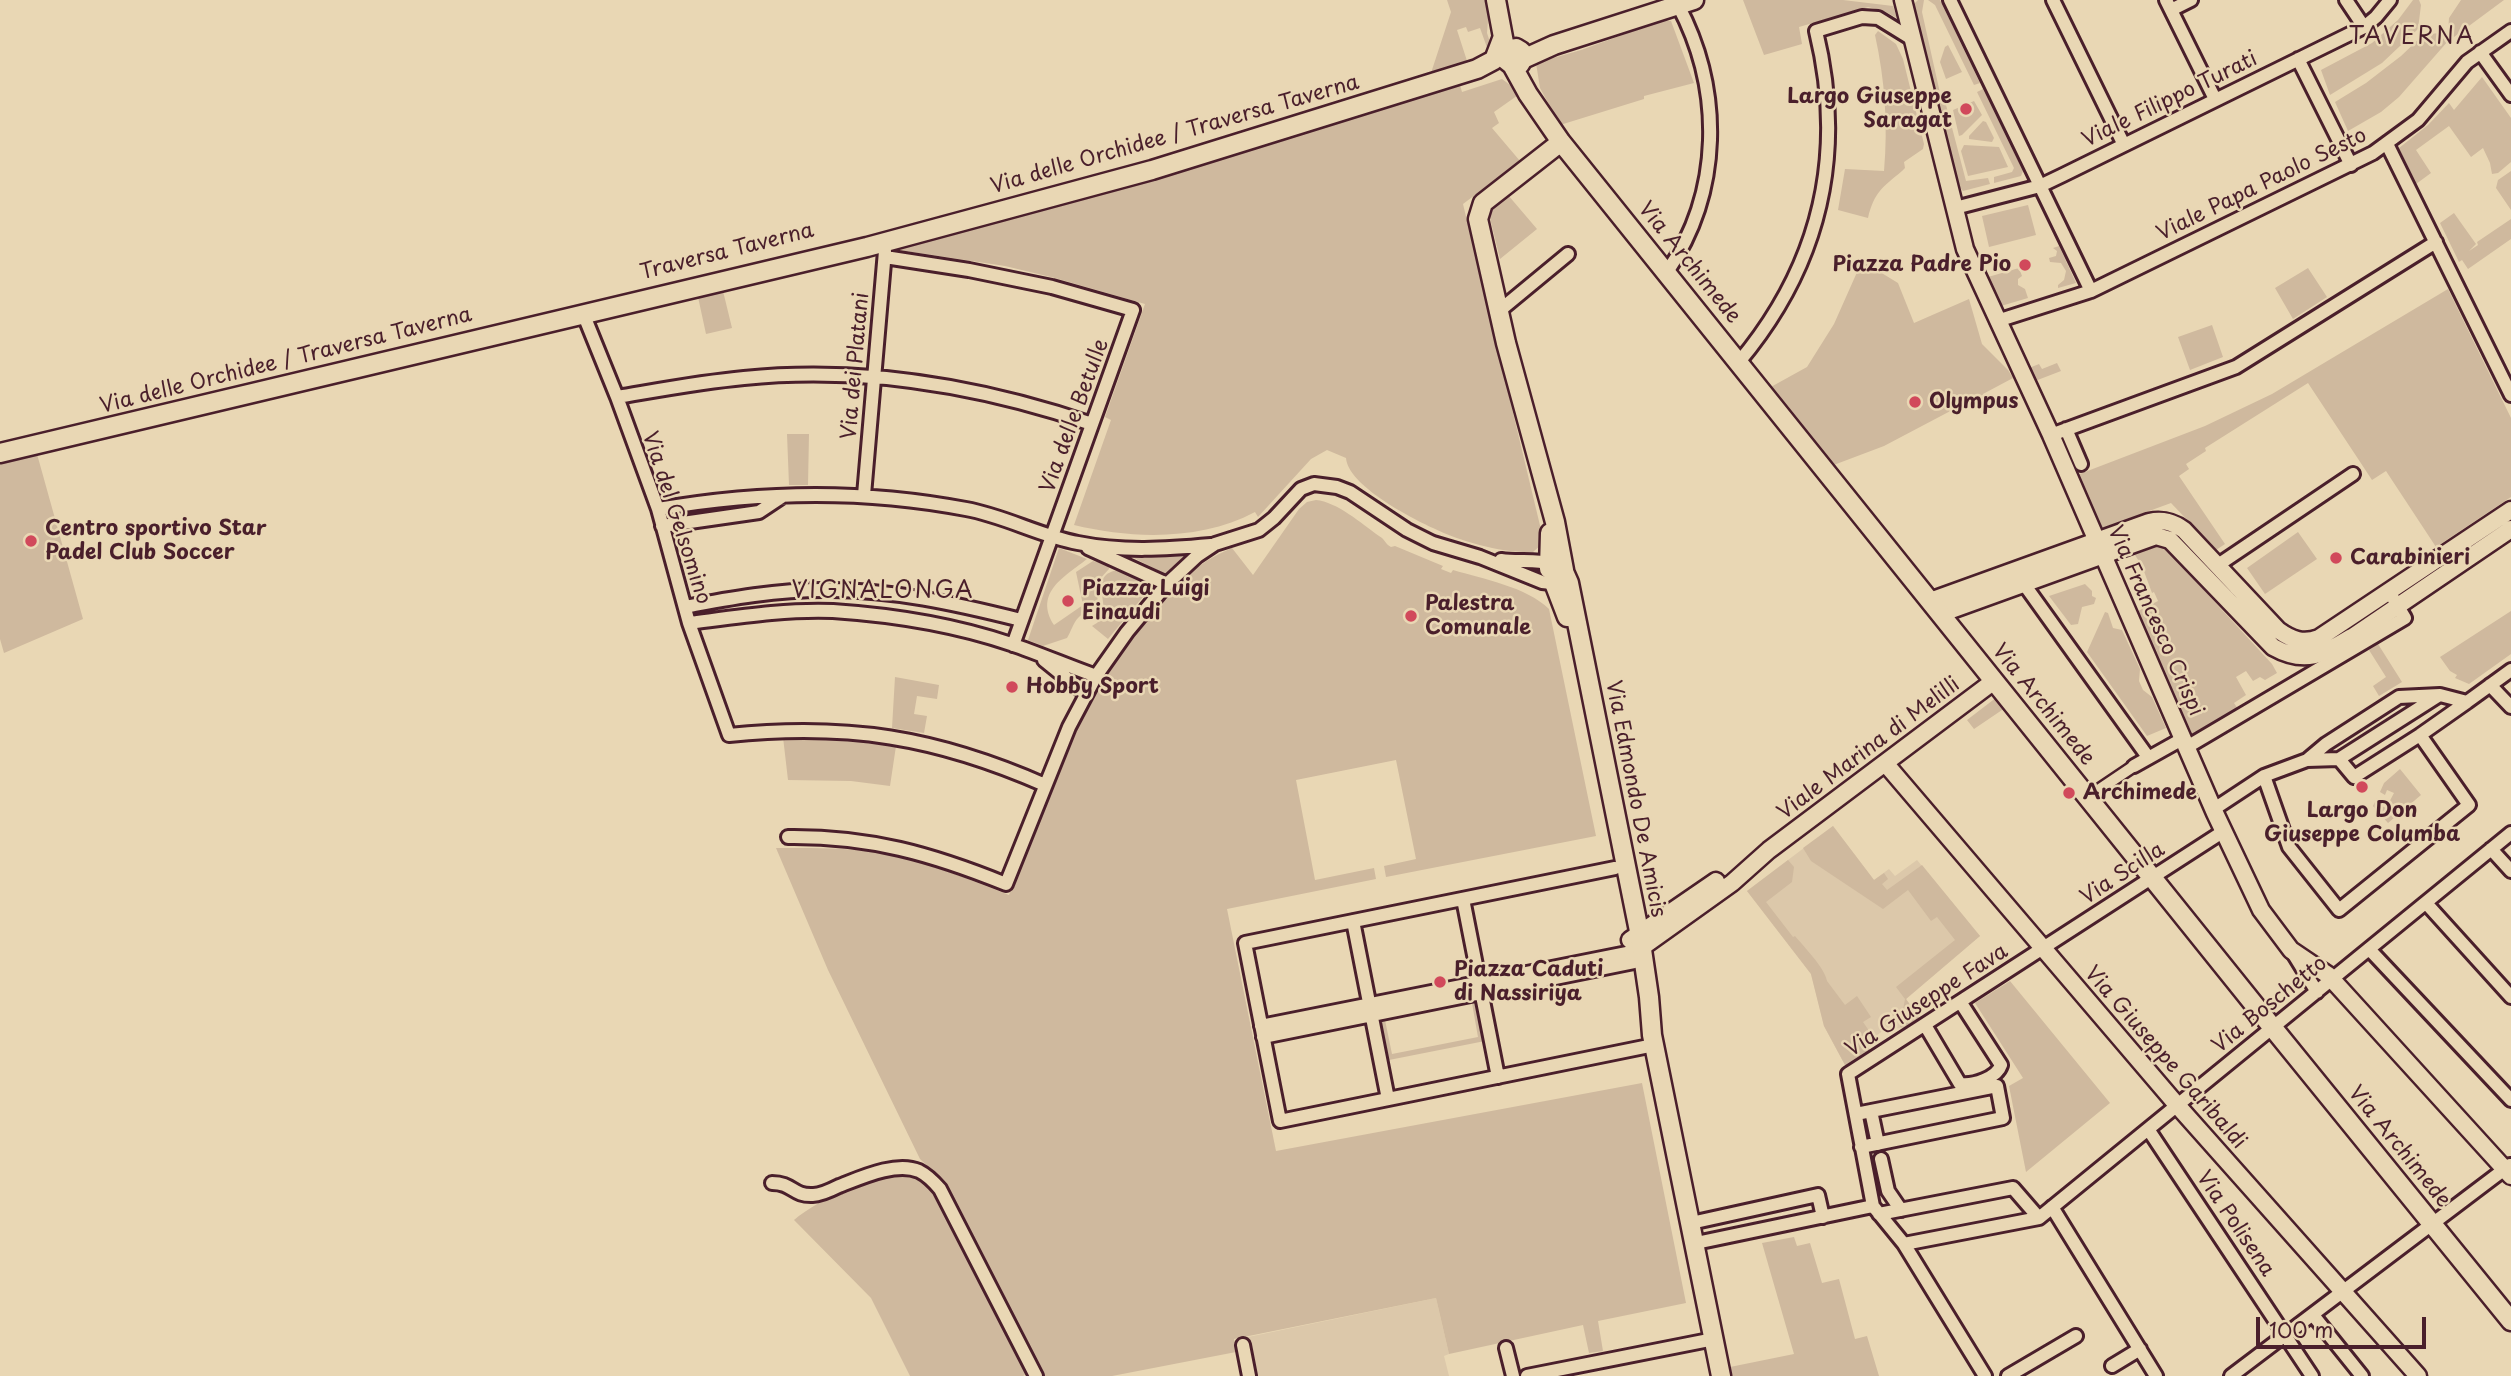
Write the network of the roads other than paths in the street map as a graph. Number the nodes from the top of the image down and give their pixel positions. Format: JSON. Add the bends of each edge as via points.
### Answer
{"nodes":[{"id":1,"x":1497,"y":0,"type":"edge"},
{"id":2,"x":1903,"y":0,"type":"edge"},
{"id":3,"x":1950,"y":0,"type":"edge"},
{"id":4,"x":2053,"y":0,"type":"edge"},
{"id":5,"x":2191,"y":0,"type":"edge"},
{"id":6,"x":2346,"y":0,"type":"edge"},
{"id":7,"x":2390,"y":0,"type":"edge"},
{"id":8,"x":1686,"y":2,"type":"edge"},
{"id":9,"x":2168,"y":5,"type":"edge"},
{"id":10,"x":2364,"y":27,"type":"junction"},
{"id":11,"x":2511,"y":32,"type":"edge"},
{"id":12,"x":1912,"y":39,"type":"junction"},
{"id":13,"x":2480,"y":52,"type":"junction"},
{"id":14,"x":1513,"y":58,"type":"junction"},
{"id":15,"x":2298,"y":59,"type":"junction"},
{"id":16,"x":2511,"y":95,"type":"edge"},
{"id":17,"x":2215,"y":99,"type":"junction"},
{"id":18,"x":1561,"y":142,"type":"junction"},
{"id":19,"x":2387,"y":144,"type":"junction"},
{"id":20,"x":2124,"y":145,"type":"junction"},
{"id":21,"x":2351,"y":165,"type":"junction"},
{"id":22,"x":2040,"y":186,"type":"junction"},
{"id":23,"x":1955,"y":208,"type":"junction"},
{"id":24,"x":2436,"y":242,"type":"junction"},
{"id":25,"x":884,"y":249,"type":"junction"},
{"id":26,"x":1568,"y":254,"type":"dead end"},
{"id":27,"x":1667,"y":272,"type":"junction"},
{"id":28,"x":2091,"y":290,"type":"junction"},
{"id":29,"x":1499,"y":311,"type":"junction"},
{"id":30,"x":583,"y":313,"type":"junction"},
{"id":31,"x":1997,"y":321,"type":"junction"},
{"id":32,"x":1740,"y":362,"type":"junction"},
{"id":33,"x":874,"y":376,"type":"junction"},
{"id":34,"x":2511,"y":395,"type":"edge"},
{"id":35,"x":617,"y":397,"type":"junction"},
{"id":36,"x":1092,"y":424,"type":"junction"},
{"id":37,"x":2066,"y":429,"type":"junction"},
{"id":38,"x":2051,"y":435,"type":"junction"},
{"id":39,"x":0,"y":453,"type":"edge"},
{"id":40,"x":2081,"y":464,"type":"dead end"},
{"id":41,"x":2353,"y":474,"type":"dead end"},
{"id":42,"x":1542,"y":478,"type":"junction"},
{"id":43,"x":786,"y":494,"type":"junction"},
{"id":44,"x":864,"y":495,"type":"junction"},
{"id":45,"x":658,"y":509,"type":"junction"},
{"id":46,"x":2508,"y":521,"type":"edge"},
{"id":47,"x":662,"y":526,"type":"junction"},
{"id":48,"x":2160,"y":532,"type":"junction"},
{"id":49,"x":1053,"y":536,"type":"junction"},
{"id":50,"x":1078,"y":543,"type":"junction"},
{"id":51,"x":1215,"y":544,"type":"junction"},
{"id":52,"x":2099,"y":548,"type":"junction"},
{"id":53,"x":1480,"y":557,"type":"junction"},
{"id":54,"x":2218,"y":565,"type":"junction"},
{"id":55,"x":1554,"y":574,"type":"junction"},
{"id":56,"x":1167,"y":584,"type":"junction"},
{"id":57,"x":2024,"y":584,"type":"junction"},
{"id":58,"x":787,"y":592,"type":"junction"},
{"id":59,"x":2388,"y":592,"type":"junction"},
{"id":60,"x":900,"y":595,"type":"junction"},
{"id":61,"x":2398,"y":606,"type":"junction"},
{"id":62,"x":685,"y":607,"type":"junction"},
{"id":63,"x":1935,"y":608,"type":"junction"},
{"id":64,"x":787,"y":613,"type":"junction"},
{"id":65,"x":895,"y":618,"type":"junction"},
{"id":66,"x":1021,"y":620,"type":"junction"},
{"id":67,"x":690,"y":623,"type":"junction"},
{"id":68,"x":2284,"y":644,"type":"junction"},
{"id":69,"x":1013,"y":645,"type":"junction"},
{"id":70,"x":2310,"y":649,"type":"junction"},
{"id":71,"x":1035,"y":653,"type":"junction"},
{"id":72,"x":2511,"y":670,"type":"edge"},
{"id":73,"x":2311,"y":675,"type":"junction"},
{"id":74,"x":1096,"y":676,"type":"junction"},
{"id":75,"x":1994,"y":681,"type":"junction"},
{"id":76,"x":2485,"y":689,"type":"junction"},
{"id":77,"x":1086,"y":694,"type":"junction"},
{"id":78,"x":2440,"y":695,"type":"junction"},
{"id":79,"x":2467,"y":702,"type":"junction"},
{"id":80,"x":2511,"y":707,"type":"edge"},
{"id":81,"x":2420,"y":735,"type":"junction"},
{"id":82,"x":2186,"y":743,"type":"junction"},
{"id":83,"x":2148,"y":757,"type":"junction"},
{"id":84,"x":2339,"y":759,"type":"junction"},
{"id":85,"x":2307,"y":760,"type":"junction"},
{"id":86,"x":1885,"y":763,"type":"junction"},
{"id":87,"x":2134,"y":766,"type":"joint"},
{"id":88,"x":2264,"y":776,"type":"junction"},
{"id":89,"x":1045,"y":785,"type":"junction"},
{"id":90,"x":2088,"y":797,"type":"junction"},
{"id":91,"x":2214,"y":809,"type":"junction"},
{"id":92,"x":2224,"y":831,"type":"junction"},
{"id":93,"x":2511,"y":833,"type":"edge"},
{"id":94,"x":788,"y":837,"type":"dead end"},
{"id":95,"x":2491,"y":849,"type":"junction"},
{"id":96,"x":1769,"y":850,"type":"junction"},
{"id":97,"x":1615,"y":869,"type":"junction"},
{"id":98,"x":2511,"y":871,"type":"edge"},
{"id":99,"x":2153,"y":878,"type":"junction"},
{"id":100,"x":1463,"y":899,"type":"junction"},
{"id":101,"x":2426,"y":903,"type":"junction"},
{"id":102,"x":1353,"y":921,"type":"junction"},
{"id":103,"x":1635,"y":943,"type":"junction"},
{"id":104,"x":2044,"y":948,"type":"junction"},
{"id":105,"x":2369,"y":949,"type":"junction"},
{"id":106,"x":2291,"y":950,"type":"junction"},
{"id":107,"x":2332,"y":980,"type":"junction"},
{"id":108,"x":1480,"y":988,"type":"junction"},
{"id":109,"x":2317,"y":992,"type":"junction"},
{"id":110,"x":2511,"y":996,"type":"edge"},
{"id":111,"x":1961,"y":1003,"type":"junction"},
{"id":112,"x":1370,"y":1010,"type":"junction"},
{"id":113,"x":1925,"y":1026,"type":"junction"},
{"id":114,"x":2273,"y":1028,"type":"junction"},
{"id":115,"x":1262,"y":1031,"type":"junction"},
{"id":116,"x":1653,"y":1040,"type":"junction"},
{"id":117,"x":1498,"y":1077,"type":"junction"},
{"id":118,"x":1388,"y":1099,"type":"junction"},
{"id":119,"x":2511,"y":1100,"type":"edge"},
{"id":120,"x":2177,"y":1105,"type":"junction"},
{"id":121,"x":1871,"y":1111,"type":"junction"},
{"id":122,"x":1856,"y":1114,"type":"junction"},
{"id":123,"x":2148,"y":1129,"type":"junction"},
{"id":124,"x":1878,"y":1144,"type":"junction"},
{"id":125,"x":1861,"y":1147,"type":"junction"},
{"id":126,"x":1881,"y":1159,"type":"dead end"},
{"id":127,"x":2509,"y":1170,"type":"edge"},
{"id":128,"x":772,"y":1183,"type":"dead end"},
{"id":129,"x":2052,"y":1207,"type":"junction"},
{"id":130,"x":1876,"y":1210,"type":"junction"},
{"id":131,"x":1901,"y":1210,"type":"junction"},
{"id":132,"x":1823,"y":1217,"type":"junction"},
{"id":133,"x":2039,"y":1218,"type":"junction"},
{"id":134,"x":1710,"y":1219,"type":"junction"},
{"id":135,"x":1692,"y":1223,"type":"junction"},
{"id":136,"x":2433,"y":1224,"type":"junction"},
{"id":137,"x":1715,"y":1239,"type":"junction"},
{"id":138,"x":1696,"y":1243,"type":"junction"},
{"id":139,"x":1904,"y":1244,"type":"junction"},
{"id":140,"x":2342,"y":1293,"type":"junction"},
{"id":141,"x":2312,"y":1315,"type":"junction"},
{"id":142,"x":2511,"y":1321,"type":"edge"},
{"id":143,"x":2286,"y":1335,"type":"junction"},
{"id":144,"x":2076,"y":1336,"type":"dead end"},
{"id":145,"x":1714,"y":1339,"type":"junction"},
{"id":146,"x":1243,"y":1345,"type":"dead end"},
{"id":147,"x":1506,"y":1348,"type":"dead end"},
{"id":148,"x":2140,"y":1349,"type":"junction"},
{"id":149,"x":1598,"y":1361,"type":"junction"},
{"id":150,"x":2112,"y":1366,"type":"dead end"},
{"id":151,"x":1037,"y":1376,"type":"edge"},
{"id":152,"x":1249,"y":1376,"type":"edge"},
{"id":153,"x":1513,"y":1376,"type":"edge"},
{"id":154,"x":1527,"y":1376,"type":"edge"},
{"id":155,"x":1601,"y":1376,"type":"edge"},
{"id":156,"x":1721,"y":1376,"type":"edge"},
{"id":157,"x":1985,"y":1376,"type":"edge"},
{"id":158,"x":2008,"y":1376,"type":"edge"},
{"id":159,"x":2157,"y":1376,"type":"edge"},
{"id":160,"x":2231,"y":1376,"type":"edge"},
{"id":161,"x":2312,"y":1376,"type":"edge"},
{"id":162,"x":2361,"y":1376,"type":"edge"},
{"id":163,"x":2417,"y":1376,"type":"edge"}],
"edges":[{"from":1,"to":14,"type":"main road","name":"Via Archimede"},
{"from":2,"to":12,"type":"street","name":"Via Francesco Crispi"},
{"from":3,"to":22,"type":"street"},
{"from":4,"to":20,"type":"street"},
{"from":5,"to":9,"type":"street"},
{"from":6,"to":10,"type":"street"},
{"from":7,"to":10,"type":"street","name":"Viale Filippo Turati"},
{"from":8,"to":14,"type":"main road","name":"Via delle Orchidee / Traversa Taverna"},
{"from":8,"to":27,"type":"street","via":[[1708,93],[1711,129],[1701,200]]},
{"from":9,"to":17,"type":"street"},
{"from":10,"to":15,"type":"street","name":"Viale Filippo Turati"},
{"from":11,"to":13,"type":"street","name":"Viale Papa Paolo Sesto"},
{"from":12,"to":23,"type":"street","name":"Via Francesco Crispi"},
{"from":12,"to":32,"type":"street","via":[[1878,18],[1816,31],[1829,124],[1817,218],[1787,294]]},
{"from":13,"to":16,"type":"street"},
{"from":13,"to":19,"type":"street","name":"Viale Papa Paolo Sesto","via":[[2418,120]]},
{"from":14,"to":18,"type":"main road","name":"Via Archimede"},
{"from":14,"to":25,"type":"main road","name":"Via delle Orchidee / Traversa Taverna"},
{"from":15,"to":17,"type":"street","name":"Viale Filippo Turati"},
{"from":15,"to":21,"type":"street"},
{"from":17,"to":20,"type":"street","name":"Viale Filippo Turati"},
{"from":18,"to":27,"type":"main road","name":"Via Archimede"},
{"from":18,"to":29,"type":"main road","via":[[1479,208]]},
{"from":19,"to":21,"type":"street","name":"Viale Papa Paolo Sesto"},
{"from":19,"to":24,"type":"street"},
{"from":20,"to":22,"type":"street","name":"Viale Filippo Turati"},
{"from":21,"to":28,"type":"street","name":"Viale Papa Paolo Sesto"},
{"from":22,"to":23,"type":"street","name":"Viale Filippo Turati"},
{"from":22,"to":28,"type":"street"},
{"from":23,"to":31,"type":"street","name":"Via Francesco Crispi","via":[[1965,249]]},
{"from":24,"to":34,"type":"street"},
{"from":24,"to":37,"type":"street","via":[[2236,367]]},
{"from":25,"to":30,"type":"main road","name":"Via delle Orchidee / Traversa Taverna","via":[[867,247]]},
{"from":25,"to":33,"type":"street","name":"Via dei Platani"},
{"from":25,"to":36,"type":"street","name":"Via delle Betulle","via":[[1052,286],[1133,310]]},
{"from":26,"to":29,"type":"street"},
{"from":27,"to":32,"type":"main road","name":"Via Archimede"},
{"from":28,"to":31,"type":"street","name":"Viale Papa Paolo Sesto"},
{"from":29,"to":42,"type":"main road"},
{"from":30,"to":35,"type":"street","name":"Via del Gelsomino"},
{"from":30,"to":39,"type":"main road","name":"Via delle Orchidee / Traversa Taverna"},
{"from":31,"to":38,"type":"street","name":"Via Francesco Crispi"},
{"from":32,"to":63,"type":"main road","name":"Via Archimede"},
{"from":33,"to":35,"type":"street","via":[[745,377]]},
{"from":33,"to":36,"type":"street","via":[[985,393]]},
{"from":33,"to":44,"type":"street","name":"Via dei Platani"},
{"from":35,"to":45,"type":"street","name":"Via del Gelsomino"},
{"from":36,"to":49,"type":"street","name":"Via delle Betulle"},
{"from":37,"to":38,"type":"street"},
{"from":37,"to":40,"type":"street"},
{"from":38,"to":52,"type":"street","name":"Via Francesco Crispi"},
{"from":41,"to":54,"type":"street"},
{"from":42,"to":55,"type":"main road"},
{"from":42,"to":55,"type":"main road","via":[[1560,540]]},
{"from":43,"to":44,"type":"street"},
{"from":43,"to":45,"type":"street"},
{"from":43,"to":47,"type":"street","via":[[759,512]]},
{"from":44,"to":49,"type":"street","via":[[1003,517]]},
{"from":45,"to":47,"type":"street","name":"Via del Gelsomino"},
{"from":46,"to":59,"type":"street"},
{"from":46,"to":61,"type":"street"},
{"from":47,"to":62,"type":"street","name":"Via del Gelsomino"},
{"from":48,"to":52,"type":"street"},
{"from":48,"to":54,"type":"street","via":[[2162,520],[2176,524]]},
{"from":48,"to":68,"type":"street","via":[[2265,640]]},
{"from":49,"to":50,"type":"street"},
{"from":49,"to":66,"type":"street","name":"Via delle Betulle"},
{"from":50,"to":51,"type":"street","via":[[1142,550]]},
{"from":50,"to":56,"type":"street"},
{"from":51,"to":53,"type":"street","via":[[1259,530],[1301,489],[1314,484],[1350,492],[1433,543]]},
{"from":51,"to":56,"type":"street"},
{"from":52,"to":57,"type":"street"},
{"from":52,"to":63,"type":"street"},
{"from":52,"to":82,"type":"street","name":"Via Francesco Crispi"},
{"from":53,"to":55,"type":"street"},
{"from":53,"to":55,"type":"street","via":[[1531,561]]},
{"from":54,"to":68,"type":"street","via":[[2278,630]]},
{"from":55,"to":97,"type":"main road","name":"Via Edmondo De Amicis","via":[[1566,613]]},
{"from":55,"to":103,"type":"main road","name":"Via Edmondo De Amicis","via":[[1569,583]]},
{"from":56,"to":74,"type":"street"},
{"from":57,"to":63,"type":"street"},
{"from":57,"to":83,"type":"street"},
{"from":58,"to":60,"type":"street"},
{"from":58,"to":62,"type":"street"},
{"from":58,"to":64,"type":"street"},
{"from":59,"to":61,"type":"street"},
{"from":59,"to":70,"type":"street"},
{"from":60,"to":65,"type":"street"},
{"from":60,"to":66,"type":"street"},
{"from":61,"to":70,"type":"street","via":[[2328,651]]},
{"from":61,"to":73,"type":"street","via":[[2405,618]]},
{"from":62,"to":67,"type":"street","name":"Via del Gelsomino"},
{"from":63,"to":75,"type":"main road","name":"Via Archimede"},
{"from":64,"to":65,"type":"street","via":[[831,611]]},
{"from":64,"to":67,"type":"street"},
{"from":65,"to":69,"type":"street"},
{"from":66,"to":69,"type":"street","name":"Via delle Betulle"},
{"from":67,"to":89,"type":"street","name":"Via del Gelsomino","via":[[729,735],[822,730],[914,740],[959,751]]},
{"from":68,"to":70,"type":"street","via":[[2299,657]]},
{"from":69,"to":71,"type":"street"},
{"from":70,"to":73,"type":"street"},
{"from":71,"to":74,"type":"street"},
{"from":71,"to":77,"type":"street"},
{"from":72,"to":76,"type":"street"},
{"from":73,"to":82,"type":"street"},
{"from":74,"to":77,"type":"street"},
{"from":75,"to":86,"type":"street","name":"Viale Marina di Melilli"},
{"from":75,"to":90,"type":"main road","name":"Via Archimede"},
{"from":76,"to":79,"type":"street"},
{"from":76,"to":80,"type":"street"},
{"from":77,"to":89,"type":"street"},
{"from":78,"to":79,"type":"street"},
{"from":78,"to":84,"type":"street"},
{"from":78,"to":85,"type":"street","via":[[2399,697]]},
{"from":79,"to":81,"type":"street"},
{"from":81,"to":84,"type":"street","via":[[2354,777]]},
{"from":81,"to":88,"type":"street","via":[[2469,805],[2339,910],[2289,847]]},
{"from":82,"to":83,"type":"street"},
{"from":82,"to":91,"type":"street","name":"Via Francesco Crispi"},
{"from":83,"to":87,"type":"street"},
{"from":84,"to":85,"type":"street"},
{"from":85,"to":88,"type":"street"},
{"from":86,"to":96,"type":"street","name":"Viale Marina di Melilli"},
{"from":86,"to":104,"type":"street","name":"Via Giuseppe Garibaldi"},
{"from":87,"to":90,"type":"street"},
{"from":88,"to":91,"type":"street"},
{"from":89,"to":94,"type":"street","via":[[1006,884],[900,847]]},
{"from":90,"to":99,"type":"main road","name":"Via Archimede"},
{"from":91,"to":92,"type":"street","name":"Via Francesco Crispi"},
{"from":92,"to":99,"type":"street","name":"Via Scilla"},
{"from":92,"to":106,"type":"street","name":"Via Francesco Crispi","via":[[2261,910]]},
{"from":93,"to":95,"type":"street","name":"Via Boschetto"},
{"from":95,"to":98,"type":"street"},
{"from":95,"to":101,"type":"street","name":"Via Boschetto"},
{"from":96,"to":103,"type":"street","name":"Viale Marina di Melilli","via":[[1732,883]]},
{"from":96,"to":103,"type":"street","name":"Viale Marina di Melilli","via":[[1667,913]]},
{"from":97,"to":100,"type":"street"},
{"from":97,"to":103,"type":"main road","name":"Via Edmondo De Amicis"},
{"from":99,"to":104,"type":"street","name":"Via Scilla"},
{"from":99,"to":114,"type":"main road","name":"Via Archimede"},
{"from":100,"to":102,"type":"street"},
{"from":100,"to":108,"type":"street"},
{"from":101,"to":105,"type":"street","name":"Via Boschetto"},
{"from":101,"to":110,"type":"street"},
{"from":102,"to":112,"type":"street"},
{"from":102,"to":115,"type":"street","via":[[1245,943]]},
{"from":103,"to":108,"type":"street"},
{"from":103,"to":116,"type":"main road","name":"Via Edmondo De Amicis","via":[[1642,1002]]},
{"from":104,"to":111,"type":"street","name":"Via Giuseppe Fava"},
{"from":104,"to":120,"type":"street","name":"Via Giuseppe Garibaldi"},
{"from":105,"to":107,"type":"street","name":"Via Boschetto"},
{"from":105,"to":119,"type":"street"},
{"from":106,"to":107,"type":"street","name":"Via Francesco Crispi"},
{"from":106,"to":109,"type":"street"},
{"from":107,"to":109,"type":"street","name":"Via Boschetto"},
{"from":107,"to":127,"type":"street","name":"Via Francesco Crispi"},
{"from":108,"to":112,"type":"street"},
{"from":108,"to":117,"type":"street"},
{"from":109,"to":114,"type":"street","name":"Via Boschetto"},
{"from":111,"to":113,"type":"street","name":"Via Giuseppe Fava"},
{"from":111,"to":113,"type":"street","via":[[2001,1065],[1993,1076],[1960,1084]]},
{"from":112,"to":115,"type":"street"},
{"from":112,"to":118,"type":"street"},
{"from":113,"to":122,"type":"street","name":"Via Giuseppe Fava","via":[[1848,1074]]},
{"from":114,"to":120,"type":"street","name":"Via Boschetto"},
{"from":114,"to":136,"type":"main road","name":"Via Archimede"},
{"from":115,"to":118,"type":"street","via":[[1280,1121]]},
{"from":116,"to":117,"type":"street"},
{"from":116,"to":135,"type":"main road","name":"Via Edmondo De Amicis"},
{"from":117,"to":118,"type":"street"},
{"from":120,"to":123,"type":"street","name":"Via Boschetto"},
{"from":120,"to":140,"type":"street","name":"Via Giuseppe Garibaldi"},
{"from":121,"to":122,"type":"street"},
{"from":121,"to":124,"type":"street"},
{"from":121,"to":124,"type":"street","via":[[1997,1086],[2003,1118]]},
{"from":122,"to":125,"type":"street","name":"Via Giuseppe Fava"},
{"from":123,"to":129,"type":"street","name":"Via Boschetto"},
{"from":123,"to":143,"type":"street","name":"Via Polisena"},
{"from":124,"to":125,"type":"street"},
{"from":125,"to":130,"type":"street","name":"Via Giuseppe Fava"},
{"from":126,"to":131,"type":"street","via":[[1888,1191]]},
{"from":127,"to":136,"type":"street"},
{"from":128,"to":151,"type":"street","via":[[816,1196],[887,1171],[920,1171],[940,1189]]},
{"from":129,"to":133,"type":"street","name":"Via Boschetto"},
{"from":129,"to":148,"type":"street"},
{"from":130,"to":131,"type":"street"},
{"from":130,"to":132,"type":"street"},
{"from":130,"to":139,"type":"street"},
{"from":131,"to":133,"type":"street","via":[[2013,1188]]},
{"from":132,"to":134,"type":"street","via":[[1818,1195]]},
{"from":132,"to":137,"type":"street"},
{"from":133,"to":139,"type":"street"},
{"from":134,"to":135,"type":"street"},
{"from":134,"to":137,"type":"street"},
{"from":135,"to":138,"type":"main road","name":"Via Edmondo De Amicis"},
{"from":136,"to":140,"type":"street"},
{"from":136,"to":142,"type":"main road","name":"Via Archimede"},
{"from":137,"to":138,"type":"street"},
{"from":138,"to":145,"type":"main road","name":"Via Edmondo De Amicis"},
{"from":139,"to":157,"type":"street"},
{"from":140,"to":141,"type":"street"},
{"from":140,"to":163,"type":"street","name":"Via Giuseppe Garibaldi"},
{"from":141,"to":143,"type":"street"},
{"from":141,"to":162,"type":"street"},
{"from":143,"to":160,"type":"street"},
{"from":143,"to":161,"type":"street","name":"Via Polisena"},
{"from":144,"to":158,"type":"street"},
{"from":145,"to":149,"type":"street"},
{"from":145,"to":156,"type":"main road","name":"Via Edmondo De Amicis"},
{"from":146,"to":152,"type":"street"},
{"from":147,"to":153,"type":"street"},
{"from":148,"to":150,"type":"street"},
{"from":148,"to":159,"type":"street"},
{"from":149,"to":154,"type":"street"},
{"from":149,"to":155,"type":"street"}]}
